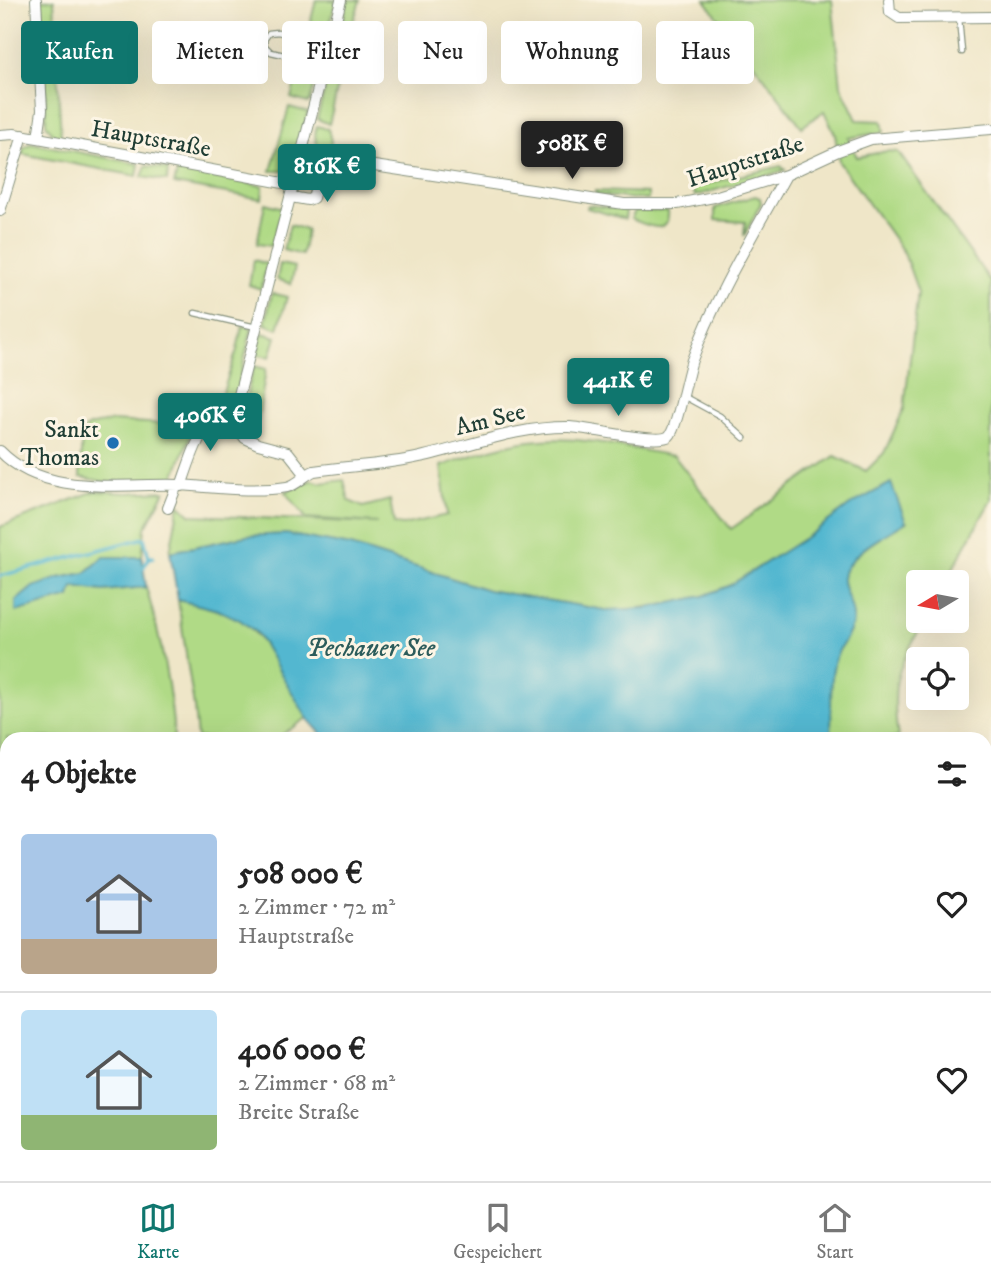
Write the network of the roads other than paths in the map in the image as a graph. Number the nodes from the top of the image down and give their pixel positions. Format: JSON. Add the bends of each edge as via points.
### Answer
{"nodes":[{"id":1,"x":36,"y":0,"type":"edge"},
{"id":2,"x":341,"y":0,"type":"edge"},
{"id":3,"x":889,"y":0,"type":"edge"},
{"id":4,"x":991,"y":17,"type":"edge"},
{"id":5,"x":959,"y":18,"type":"junction"},
{"id":6,"x":336,"y":21,"type":"edge"},
{"id":7,"x":282,"y":33,"type":"edge"},
{"id":8,"x":962,"y":52,"type":"dead end"},
{"id":9,"x":282,"y":55,"type":"edge"},
{"id":10,"x":319,"y":84,"type":"edge"},
{"id":11,"x":991,"y":129,"type":"edge"},
{"id":12,"x":0,"y":135,"type":"edge"},
{"id":13,"x":23,"y":135,"type":"junction"},
{"id":14,"x":38,"y":138,"type":"junction"},
{"id":15,"x":302,"y":155,"type":"junction"},
{"id":16,"x":323,"y":159,"type":"junction"},
{"id":17,"x":786,"y":175,"type":"junction"},
{"id":18,"x":294,"y":185,"type":"junction"},
{"id":19,"x":291,"y":197,"type":"junction"},
{"id":20,"x":0,"y":211,"type":"edge"},
{"id":21,"x":195,"y":313,"type":"dead end"},
{"id":22,"x":257,"y":327,"type":"junction"},
{"id":23,"x":681,"y":396,"type":"junction"},
{"id":24,"x":223,"y":410,"type":"junction"},
{"id":25,"x":744,"y":438,"type":"dead end"},
{"id":26,"x":0,"y":451,"type":"edge"},
{"id":27,"x":306,"y":475,"type":"junction"},
{"id":28,"x":179,"y":485,"type":"junction"},
{"id":29,"x":167,"y":508,"type":"dead end"}],
"edges":[{"from":1,"to":14,"type":"street","via":[[42,110]]},
{"from":2,"to":6,"type":"street"},
{"from":3,"to":5,"type":"street","via":[[890,12],[897,18]]},
{"from":4,"to":5,"type":"street"},
{"from":5,"to":8,"type":"lane"},
{"from":7,"to":9,"type":"lane","via":[[269,33],[264,40],[271,52]]},
{"from":10,"to":15,"type":"street"},
{"from":11,"to":17,"type":"street","name":"Hauptstraße","via":[[882,138],[838,151]]},
{"from":12,"to":13,"type":"street","name":"Hauptstraße"},
{"from":13,"to":14,"type":"street","name":"Hauptstraße"},
{"from":13,"to":20,"type":"street"},
{"from":14,"to":18,"type":"street","name":"Hauptstraße"},
{"from":15,"to":16,"type":"street","name":"Hauptstraße"},
{"from":15,"to":18,"type":"street"},
{"from":16,"to":17,"type":"street","name":"Hauptstraße","via":[[634,205],[692,202]]},
{"from":16,"to":19,"type":"street","via":[[313,198]]},
{"from":17,"to":23,"type":"street","name":"Am See","via":[[711,313]]},
{"from":18,"to":19,"type":"street"},
{"from":19,"to":22,"type":"street"},
{"from":21,"to":22,"type":"lane"},
{"from":22,"to":24,"type":"street","via":[[239,397]]},
{"from":23,"to":25,"type":"lane","via":[[720,416]]},
{"from":23,"to":27,"type":"street","name":"Am See","via":[[673,431],[663,439],[587,428],[534,428],[413,459]]},
{"from":24,"to":27,"type":"street","via":[[245,438],[288,452]]},
{"from":24,"to":28,"type":"street","via":[[201,435]]},
{"from":26,"to":28,"type":"street","name":"Am See","via":[[21,468],[53,480],[129,487]]},
{"from":27,"to":28,"type":"street","name":"Am See","via":[[283,487]]},
{"from":28,"to":29,"type":"street"}]}
